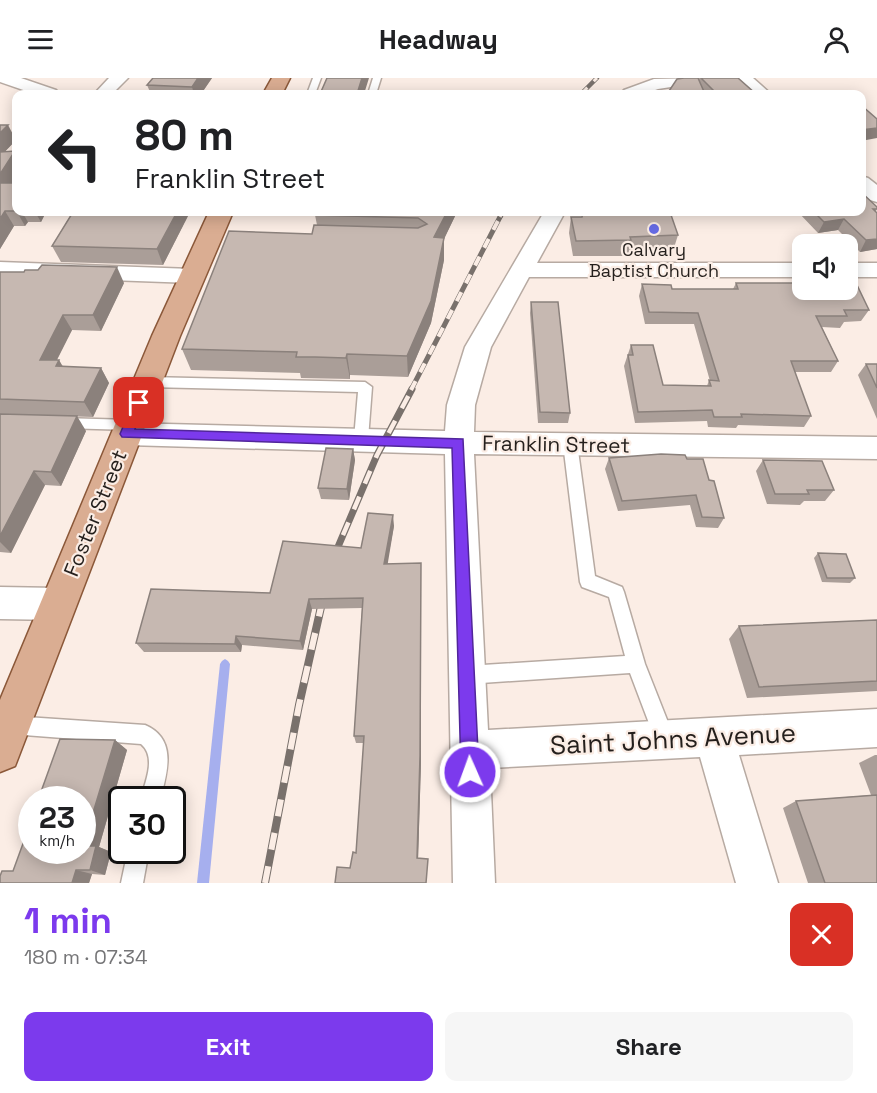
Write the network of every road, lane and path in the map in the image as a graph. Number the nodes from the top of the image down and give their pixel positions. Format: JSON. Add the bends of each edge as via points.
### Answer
{"nodes":[{"id":1,"x":2,"y":78,"type":"edge"},
{"id":2,"x":119,"y":78,"type":"edge"},
{"id":3,"x":697,"y":78,"type":"edge"},
{"id":4,"x":743,"y":78,"type":"edge"},
{"id":5,"x":38,"y":90,"type":"edge"},
{"id":6,"x":106,"y":90,"type":"edge"},
{"id":7,"x":640,"y":90,"type":"edge"},
{"id":8,"x":757,"y":90,"type":"edge"},
{"id":9,"x":552,"y":216,"type":"edge"},
{"id":10,"x":217,"y":230,"type":"edge"},
{"id":11,"x":0,"y":269,"type":"edge"},
{"id":12,"x":522,"y":270,"type":"junction"},
{"id":13,"x":792,"y":270,"type":"edge"},
{"id":14,"x":858,"y":270,"type":"edge"},
{"id":15,"x":877,"y":270,"type":"edge"},
{"id":16,"x":192,"y":276,"type":"junction"},
{"id":17,"x":147,"y":382,"type":"junction"},
{"id":18,"x":48,"y":422,"type":"edge"},
{"id":19,"x":129,"y":429,"type":"junction"},
{"id":20,"x":361,"y":439,"type":"junction"},
{"id":21,"x":459,"y":443,"type":"junction"},
{"id":22,"x":570,"y":443,"type":"junction"},
{"id":23,"x":877,"y":448,"type":"edge"},
{"id":24,"x":0,"y":603,"type":"edge"},
{"id":25,"x":58,"y":604,"type":"junction"},
{"id":26,"x":636,"y":664,"type":"junction"},
{"id":27,"x":467,"y":675,"type":"junction"},
{"id":28,"x":877,"y":728,"type":"edge"},
{"id":29,"x":714,"y":737,"type":"junction"},
{"id":30,"x":5,"y":738,"type":"edge"},
{"id":31,"x":665,"y":740,"type":"junction"},
{"id":32,"x":469,"y":750,"type":"junction"},
{"id":33,"x":153,"y":786,"type":"edge"},
{"id":34,"x":136,"y":864,"type":"edge"},
{"id":35,"x":132,"y":883,"type":"edge"},
{"id":36,"x":474,"y":883,"type":"edge"},
{"id":37,"x":757,"y":883,"type":"edge"}],
"edges":[{"from":1,"to":5,"type":"street"},
{"from":2,"to":6,"type":"street"},
{"from":3,"to":7,"type":"street"},
{"from":4,"to":8,"type":"street"},
{"from":9,"to":12,"type":"street"},
{"from":10,"to":16,"type":"main road","name":"Foster Street"},
{"from":11,"to":16,"type":"street"},
{"from":12,"to":13,"type":"street"},
{"from":12,"to":21,"type":"street","via":[[478,347],[461,405]]},
{"from":14,"to":15,"type":"street"},
{"from":16,"to":17,"type":"main road","name":"Foster Street"},
{"from":17,"to":19,"type":"main road","name":"Foster Street"},
{"from":17,"to":20,"type":"lane","via":[[365,387]]},
{"from":18,"to":19,"type":"lane"},
{"from":19,"to":20,"type":"street","name":"Franklin Street"},
{"from":19,"to":25,"type":"main road","name":"Foster Street"},
{"from":20,"to":21,"type":"street","name":"Franklin Street"},
{"from":21,"to":22,"type":"street","name":"Franklin Street"},
{"from":21,"to":27,"type":"street"},
{"from":22,"to":23,"type":"street","name":"Franklin Street"},
{"from":22,"to":26,"type":"lane","via":[[588,582],[616,592]]},
{"from":24,"to":25,"type":"street"},
{"from":25,"to":30,"type":"main road","name":"Foster Street"},
{"from":26,"to":27,"type":"lane"},
{"from":26,"to":31,"type":"lane"},
{"from":27,"to":32,"type":"street"},
{"from":28,"to":29,"type":"street","name":"Saint Johns Avenue"},
{"from":29,"to":31,"type":"street","name":"Saint Johns Avenue"},
{"from":29,"to":37,"type":"street"},
{"from":30,"to":33,"type":"lane","via":[[145,735],[154,740],[160,755]]},
{"from":31,"to":32,"type":"street","name":"Saint Johns Avenue"},
{"from":32,"to":36,"type":"street"},
{"from":34,"to":35,"type":"lane"}]}
